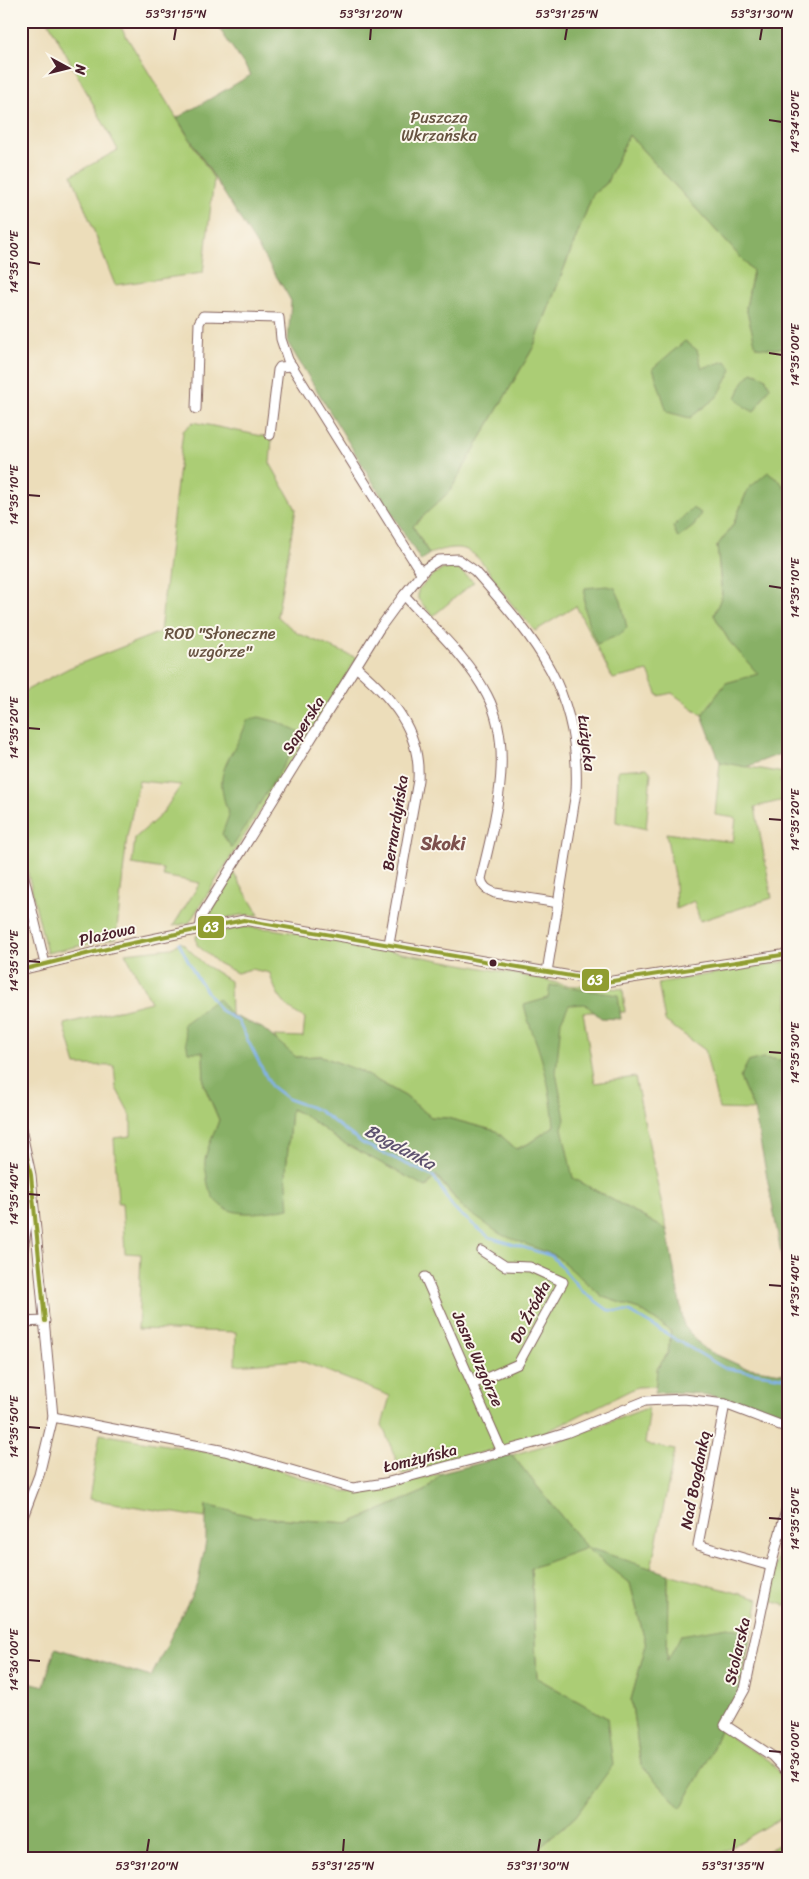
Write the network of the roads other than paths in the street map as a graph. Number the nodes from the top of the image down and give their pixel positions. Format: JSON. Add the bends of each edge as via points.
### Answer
{"nodes":[{"id":1,"x":292,"y":366,"type":"junction"},
{"id":2,"x":196,"y":408,"type":"dead end"},
{"id":3,"x":270,"y":435,"type":"dead end"},
{"id":4,"x":454,"y":558,"type":"joint"},
{"id":5,"x":422,"y":574,"type":"junction"},
{"id":6,"x":404,"y":595,"type":"junction"},
{"id":7,"x":356,"y":667,"type":"junction"},
{"id":8,"x":21,"y":865,"type":"edge"},
{"id":9,"x":559,"y":903,"type":"junction"},
{"id":10,"x":200,"y":929,"type":"junction"},
{"id":11,"x":389,"y":944,"type":"junction"},
{"id":12,"x":788,"y":954,"type":"edge"},
{"id":13,"x":45,"y":964,"type":"junction"},
{"id":14,"x":21,"y":970,"type":"edge"},
{"id":15,"x":547,"y":972,"type":"junction"},
{"id":16,"x":21,"y":1129,"type":"edge"},
{"id":17,"x":32,"y":1185,"type":"junction"},
{"id":18,"x":25,"y":1240,"type":"junction"},
{"id":19,"x":38,"y":1240,"type":"junction"},
{"id":20,"x":482,"y":1251,"type":"dead end"},
{"id":21,"x":21,"y":1260,"type":"edge"},
{"id":22,"x":425,"y":1277,"type":"dead end"},
{"id":23,"x":45,"y":1321,"type":"junction"},
{"id":24,"x":21,"y":1322,"type":"edge"},
{"id":25,"x":473,"y":1384,"type":"junction"},
{"id":26,"x":725,"y":1404,"type":"junction"},
{"id":27,"x":53,"y":1417,"type":"junction"},
{"id":28,"x":788,"y":1428,"type":"edge"},
{"id":29,"x":502,"y":1452,"type":"junction"},
{"id":30,"x":788,"y":1503,"type":"edge"},
{"id":31,"x":21,"y":1522,"type":"edge"},
{"id":32,"x":771,"y":1566,"type":"junction"},
{"id":33,"x":788,"y":1757,"type":"edge"},
{"id":34,"x":782,"y":1765,"type":"junction"},
{"id":35,"x":788,"y":1773,"type":"edge"}],
"edges":[{"from":1,"to":2,"type":"street","via":[[281,339],[279,318],[203,316],[199,323]]},
{"from":1,"to":3,"type":"street","via":[[280,366],[278,370]]},
{"from":1,"to":5,"type":"street"},
{"from":4,"to":5,"type":"street","name":"Saperska","via":[[434,562]]},
{"from":4,"to":9,"type":"street","name":"Łużycka","via":[[475,571],[528,633],[551,668],[567,707],[577,768]]},
{"from":5,"to":6,"type":"street","name":"Saperska"},
{"from":6,"to":7,"type":"street","name":"Saperska"},
{"from":6,"to":9,"type":"street","via":[[479,680],[498,722],[499,784],[482,884],[495,893]]},
{"from":7,"to":10,"type":"street","name":"Saperska","via":[[202,915]]},
{"from":7,"to":11,"type":"street","name":"Bernardyńska","via":[[384,692],[405,721],[414,740],[418,766]]},
{"from":8,"to":13,"type":"street"},
{"from":9,"to":15,"type":"street","name":"Łużycka"},
{"from":10,"to":11,"type":"street","name":"Plażowa","via":[[250,921]]},
{"from":10,"to":13,"type":"street","name":"Plażowa"},
{"from":11,"to":15,"type":"street","name":"Plażowa"},
{"from":12,"to":15,"type":"street","name":"Plażowa","via":[[612,982]]},
{"from":13,"to":14,"type":"street","name":"Plażowa"},
{"from":16,"to":17,"type":"street"},
{"from":17,"to":18,"type":"street"},
{"from":17,"to":19,"type":"street"},
{"from":18,"to":19,"type":"street","via":[[32,1236]]},
{"from":18,"to":21,"type":"street"},
{"from":19,"to":23,"type":"street"},
{"from":20,"to":25,"type":"street","name":"Do Źródła","via":[[505,1266],[530,1267],[563,1282],[518,1364]]},
{"from":22,"to":25,"type":"street","name":"Jasne Wzgórze"},
{"from":23,"to":24,"type":"street"},
{"from":23,"to":27,"type":"street"},
{"from":25,"to":29,"type":"street","name":"Jasne Wzgórze"},
{"from":26,"to":28,"type":"street","name":"Łomżyńska"},
{"from":26,"to":29,"type":"street","name":"Łomżyńska","via":[[684,1399],[646,1401],[566,1433]]},
{"from":26,"to":32,"type":"street","name":"Nad Bogdanką","via":[[698,1545]]},
{"from":27,"to":29,"type":"street","name":"Łomżyńska","via":[[225,1451],[353,1488],[385,1483]]},
{"from":27,"to":31,"type":"street","via":[[37,1482]]},
{"from":30,"to":32,"type":"street","name":"Stolarska"},
{"from":32,"to":34,"type":"street","name":"Stolarska","via":[[745,1689],[725,1725]]},
{"from":33,"to":34,"type":"street"},
{"from":34,"to":35,"type":"street","name":"Stolarska"}]}
